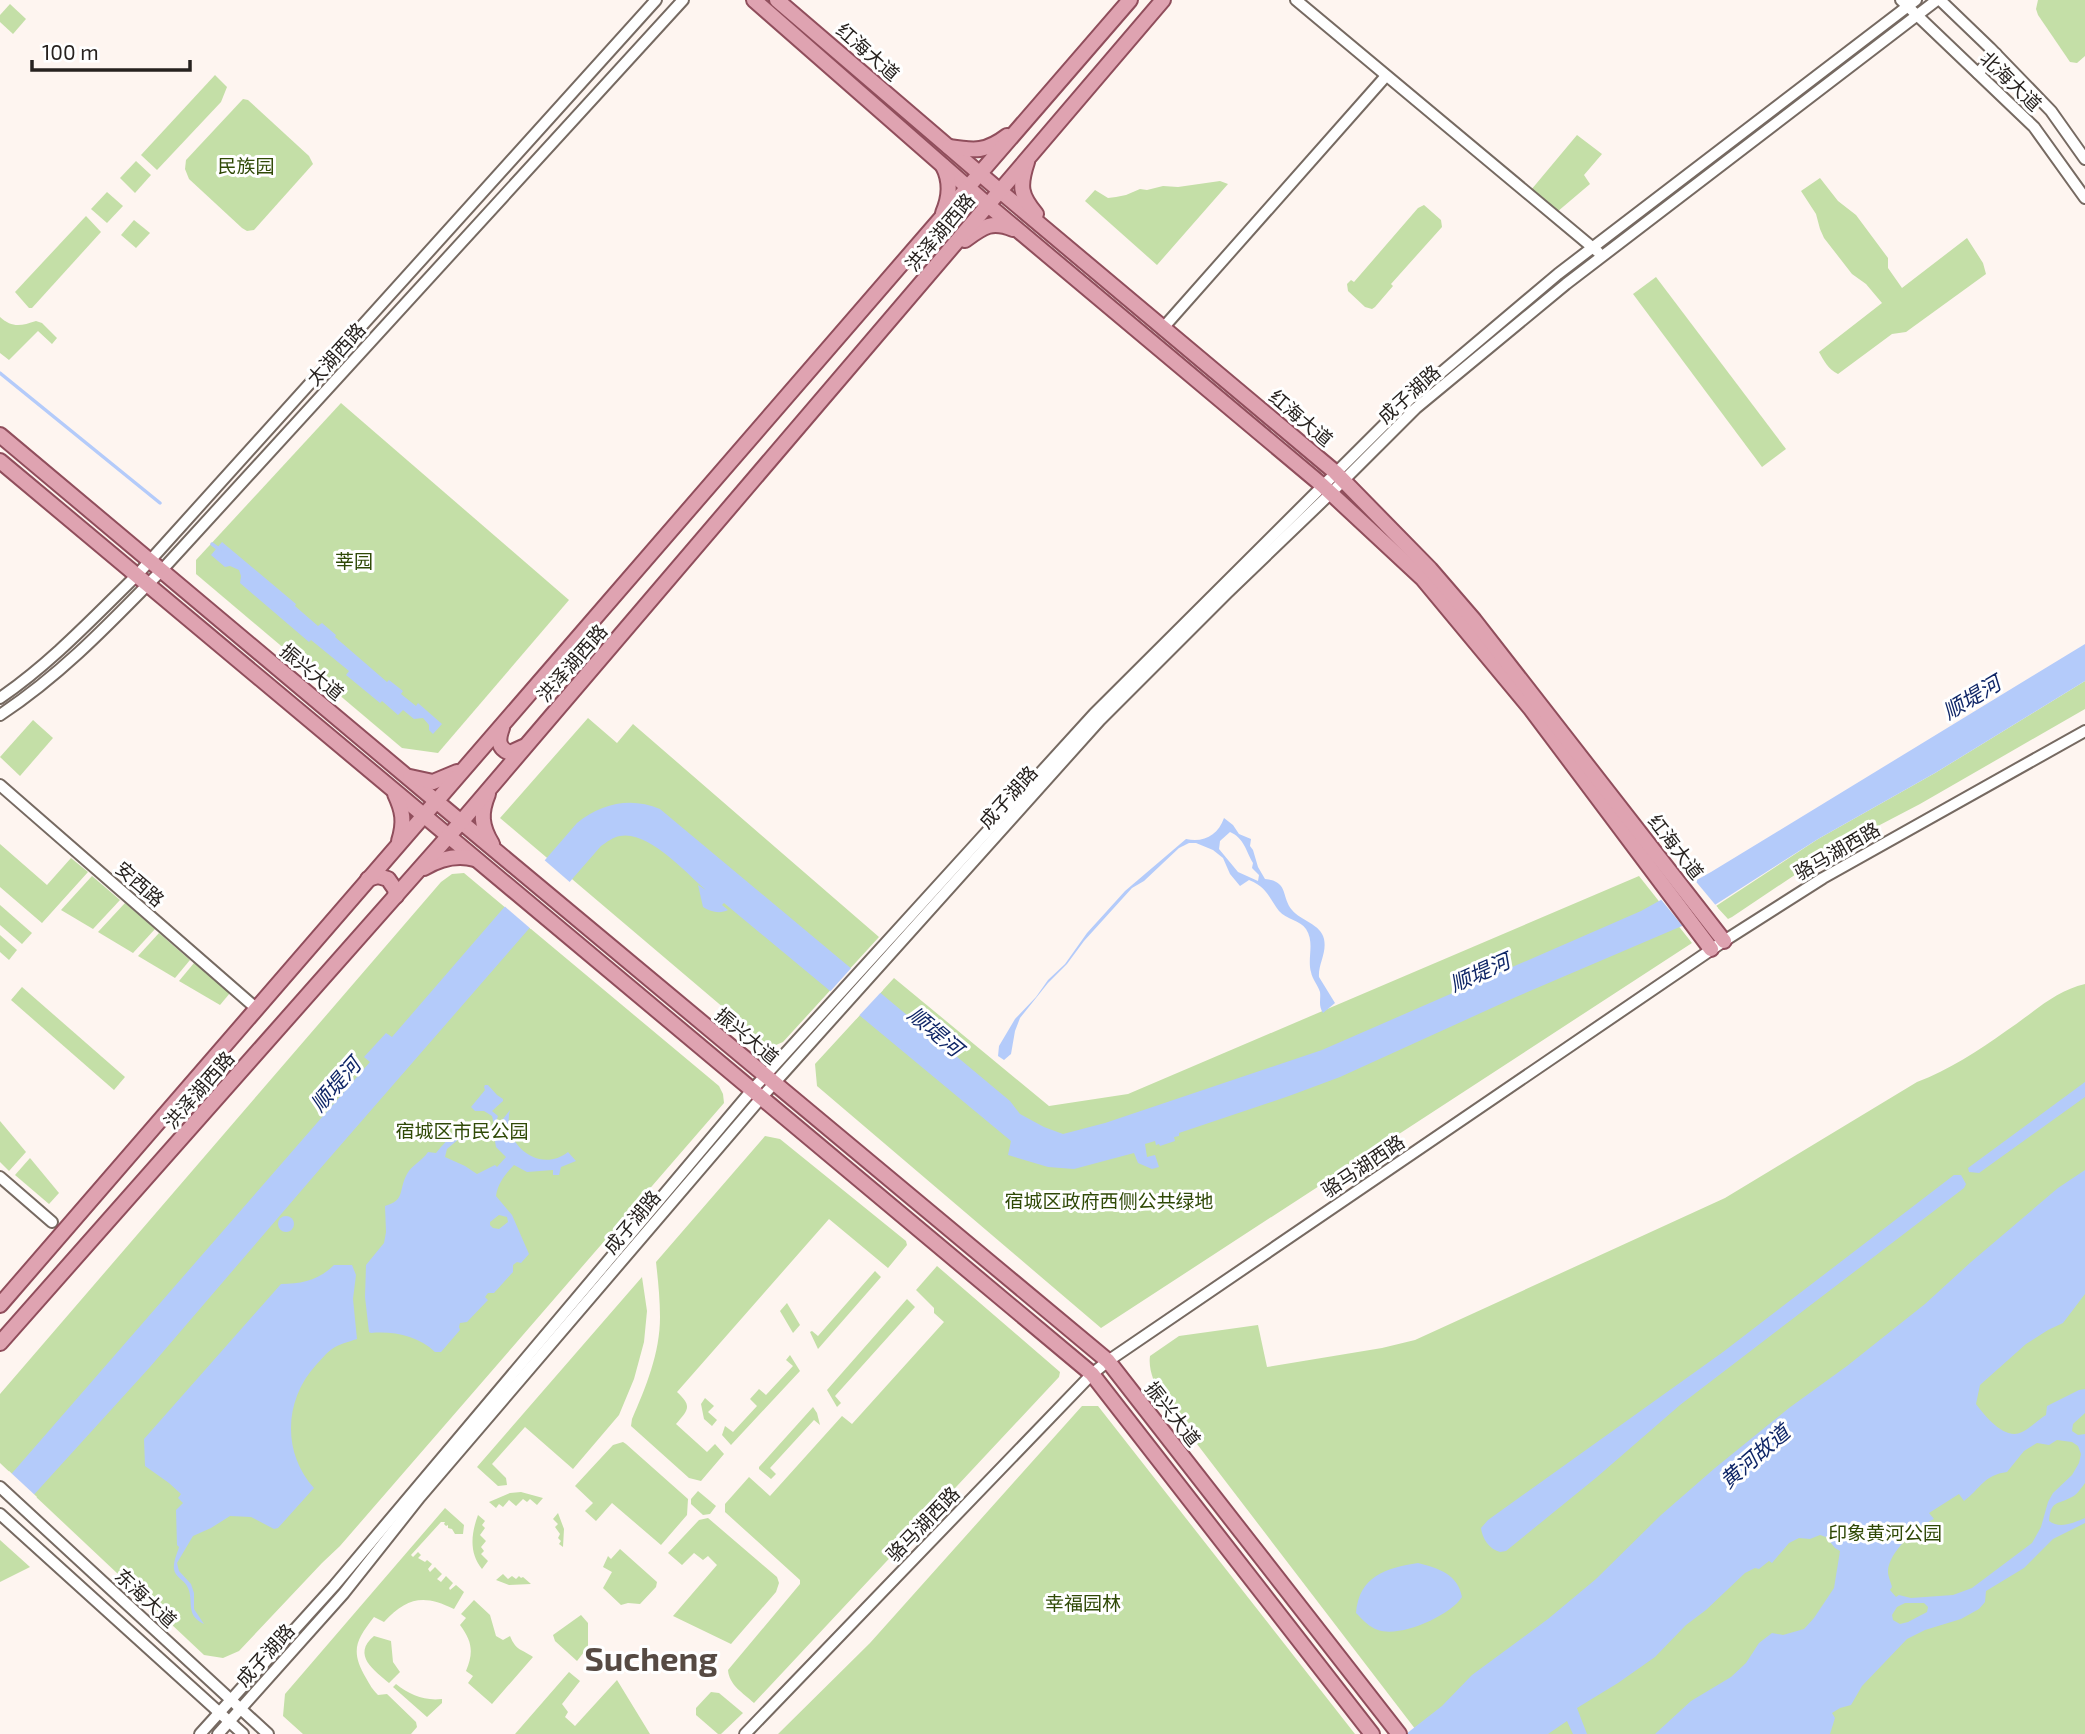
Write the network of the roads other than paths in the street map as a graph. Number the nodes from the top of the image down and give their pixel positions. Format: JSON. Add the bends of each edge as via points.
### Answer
{"nodes":[{"id":1,"x":656,"y":0,"type":"edge"},
{"id":2,"x":683,"y":0,"type":"edge"},
{"id":3,"x":754,"y":0,"type":"edge"},
{"id":4,"x":777,"y":0,"type":"edge"},
{"id":5,"x":1130,"y":0,"type":"edge"},
{"id":6,"x":1163,"y":0,"type":"edge"},
{"id":7,"x":1296,"y":0,"type":"edge"},
{"id":8,"x":1939,"y":0,"type":"edge"},
{"id":9,"x":1908,"y":2,"type":"edge"},
{"id":10,"x":1917,"y":15,"type":"junction"},
{"id":11,"x":1996,"y":54,"type":"junction"},
{"id":12,"x":1978,"y":73,"type":"junction"},
{"id":13,"x":1386,"y":76,"type":"junction"},
{"id":14,"x":1034,"y":112,"type":"junction"},
{"id":15,"x":1023,"y":125,"type":"junction"},
{"id":16,"x":1053,"y":129,"type":"junction"},
{"id":17,"x":949,"y":147,"type":"junction"},
{"id":18,"x":1028,"y":159,"type":"junction"},
{"id":19,"x":2085,"y":159,"type":"edge"},
{"id":20,"x":942,"y":164,"type":"junction"},
{"id":21,"x":981,"y":174,"type":"junction"},
{"id":22,"x":969,"y":188,"type":"junction"},
{"id":23,"x":1000,"y":191,"type":"junction"},
{"id":24,"x":2085,"y":198,"type":"edge"},
{"id":25,"x":988,"y":205,"type":"junction"},
{"id":26,"x":937,"y":224,"type":"junction"},
{"id":27,"x":1021,"y":233,"type":"junction"},
{"id":28,"x":1055,"y":237,"type":"junction"},
{"id":29,"x":919,"y":245,"type":"junction"},
{"id":30,"x":1593,"y":248,"type":"junction"},
{"id":31,"x":1602,"y":256,"type":"junction"},
{"id":32,"x":944,"y":257,"type":"junction"},
{"id":33,"x":1163,"y":328,"type":"junction"},
{"id":34,"x":0,"y":435,"type":"edge"},
{"id":35,"x":0,"y":461,"type":"edge"},
{"id":36,"x":1339,"y":476,"type":"junction"},
{"id":37,"x":1326,"y":489,"type":"junction"},
{"id":38,"x":94,"y":513,"type":"junction"},
{"id":39,"x":81,"y":528,"type":"junction"},
{"id":40,"x":156,"y":565,"type":"junction"},
{"id":41,"x":143,"y":579,"type":"junction"},
{"id":42,"x":221,"y":620,"type":"junction"},
{"id":43,"x":207,"y":634,"type":"junction"},
{"id":44,"x":0,"y":698,"type":"edge"},
{"id":45,"x":0,"y":715,"type":"edge"},
{"id":46,"x":504,"y":723,"type":"junction"},
{"id":47,"x":2085,"y":731,"type":"edge"},
{"id":48,"x":529,"y":743,"type":"junction"},
{"id":49,"x":381,"y":755,"type":"junction"},
{"id":50,"x":465,"y":768,"type":"junction"},
{"id":51,"x":368,"y":769,"type":"junction"},
{"id":52,"x":405,"y":775,"type":"junction"},
{"id":53,"x":0,"y":785,"type":"edge"},
{"id":54,"x":393,"y":789,"type":"junction"},
{"id":55,"x":490,"y":789,"type":"junction"},
{"id":56,"x":436,"y":802,"type":"junction"},
{"id":57,"x":424,"y":815,"type":"junction"},
{"id":58,"x":461,"y":822,"type":"junction"},
{"id":59,"x":448,"y":836,"type":"junction"},
{"id":60,"x":398,"y":845,"type":"junction"},
{"id":61,"x":501,"y":856,"type":"junction"},
{"id":62,"x":475,"y":859,"type":"junction"},
{"id":63,"x":1657,"y":866,"type":"junction"},
{"id":64,"x":417,"y":872,"type":"junction"},
{"id":65,"x":494,"y":875,"type":"junction"},
{"id":66,"x":368,"y":879,"type":"junction"},
{"id":67,"x":396,"y":896,"type":"junction"},
{"id":68,"x":1718,"y":945,"type":"junction"},
{"id":69,"x":257,"y":1009,"type":"junction"},
{"id":70,"x":769,"y":1080,"type":"junction"},
{"id":71,"x":757,"y":1094,"type":"junction"},
{"id":72,"x":0,"y":1177,"type":"edge"},
{"id":73,"x":52,"y":1222,"type":"dead end"},
{"id":74,"x":0,"y":1306,"type":"edge"},
{"id":75,"x":0,"y":1343,"type":"edge"},
{"id":76,"x":1108,"y":1361,"type":"junction"},
{"id":77,"x":1092,"y":1374,"type":"junction"},
{"id":78,"x":0,"y":1487,"type":"edge"},
{"id":79,"x":0,"y":1514,"type":"edge"},
{"id":80,"x":231,"y":1700,"type":"junction"},
{"id":81,"x":240,"y":1709,"type":"junction"},
{"id":82,"x":219,"y":1713,"type":"junction"},
{"id":83,"x":229,"y":1722,"type":"junction"},
{"id":84,"x":1368,"y":1729,"type":"edge"},
{"id":85,"x":200,"y":1734,"type":"edge"},
{"id":86,"x":218,"y":1734,"type":"edge"},
{"id":87,"x":243,"y":1734,"type":"edge"},
{"id":88,"x":268,"y":1734,"type":"edge"},
{"id":89,"x":745,"y":1734,"type":"edge"},
{"id":90,"x":1399,"y":1734,"type":"edge"}],
"edges":[{"from":1,"to":40,"type":"street","name":"太湖西路"},
{"from":2,"to":40,"type":"street","name":"太湖西路"},
{"from":3,"to":20,"type":"main road","name":"红海大道"},
{"from":4,"to":17,"type":"main road","name":"红海大道"},
{"from":5,"to":14,"type":"main road","name":"洪泽湖西路"},
{"from":6,"to":16,"type":"main road","name":"洪泽湖西路"},
{"from":7,"to":13,"type":"street"},
{"from":8,"to":10,"type":"street","name":"成子湖路"},
{"from":8,"to":11,"type":"street","name":"北海大道"},
{"from":9,"to":10,"type":"street","name":"北海大道"},
{"from":9,"to":30,"type":"street","name":"成子湖路"},
{"from":10,"to":12,"type":"street","name":"北海大道"},
{"from":10,"to":31,"type":"street","name":"成子湖路"},
{"from":11,"to":12,"type":"street"},
{"from":11,"to":19,"type":"street","name":"北海大道","via":[[2051,111]]},
{"from":12,"to":24,"type":"street","name":"北海大道","via":[[2034,127]]},
{"from":13,"to":30,"type":"street"},
{"from":13,"to":33,"type":"street"},
{"from":14,"to":15,"type":"main road","name":"洪泽湖西路"},
{"from":14,"to":16,"type":"main road","via":[[1039,128]]},
{"from":15,"to":17,"type":"main road","via":[[985,149]]},
{"from":15,"to":21,"type":"main road","name":"洪泽湖西路"},
{"from":16,"to":18,"type":"main road","name":"洪泽湖西路"},
{"from":17,"to":21,"type":"main road","name":"红海大道"},
{"from":18,"to":23,"type":"main road","name":"洪泽湖西路"},
{"from":18,"to":28,"type":"main road","via":[[1023,197]]},
{"from":20,"to":22,"type":"main road","name":"红海大道"},
{"from":20,"to":26,"type":"main road","via":[[948,176],[948,195]]},
{"from":21,"to":22,"type":"main road","name":"洪泽湖西路"},
{"from":21,"to":23,"type":"main road","name":"红海大道"},
{"from":22,"to":25,"type":"main road","name":"红海大道"},
{"from":22,"to":26,"type":"main road","name":"洪泽湖西路"},
{"from":23,"to":25,"type":"main road","name":"洪泽湖西路"},
{"from":23,"to":28,"type":"main road","name":"红海大道"},
{"from":25,"to":27,"type":"main road","name":"红海大道"},
{"from":25,"to":32,"type":"main road","name":"洪泽湖西路"},
{"from":26,"to":29,"type":"main road","name":"洪泽湖西路"},
{"from":27,"to":32,"type":"main road","via":[[995,224],[977,231]]},
{"from":27,"to":37,"type":"main road","name":"红海大道"},
{"from":28,"to":33,"type":"main road","name":"红海大道"},
{"from":29,"to":32,"type":"main road"},
{"from":29,"to":46,"type":"main road","name":"洪泽湖西路"},
{"from":30,"to":31,"type":"street"},
{"from":30,"to":36,"type":"street","name":"成子湖路","via":[[1410,399]]},
{"from":31,"to":36,"type":"street","name":"成子湖路"},
{"from":32,"to":48,"type":"main road","name":"洪泽湖西路"},
{"from":33,"to":36,"type":"main road","name":"红海大道"},
{"from":34,"to":38,"type":"main road","name":"振兴大道"},
{"from":35,"to":39,"type":"main road","name":"振兴大道"},
{"from":36,"to":37,"type":"street","name":"成子湖路"},
{"from":36,"to":63,"type":"main road","name":"红海大道","via":[[1474,620]]},
{"from":37,"to":63,"type":"main road","name":"红海大道","via":[[1423,579]]},
{"from":37,"to":70,"type":"street","name":"成子湖路","via":[[1100,720],[824,1029]]},
{"from":37,"to":70,"type":"street","name":"成子湖路","via":[[1094,714],[814,1021]]},
{"from":38,"to":39,"type":"main road","via":[[93,526]]},
{"from":38,"to":40,"type":"main road","name":"振兴大道"},
{"from":39,"to":41,"type":"main road","name":"振兴大道"},
{"from":40,"to":41,"type":"street","name":"太湖西路"},
{"from":40,"to":42,"type":"main road","name":"振兴大道"},
{"from":41,"to":43,"type":"main road","name":"振兴大道"},
{"from":41,"to":44,"type":"street","name":"太湖西路"},
{"from":41,"to":45,"type":"street","name":"太湖西路","via":[[79,654]]},
{"from":42,"to":43,"type":"main road","via":[[208,620]]},
{"from":42,"to":49,"type":"main road","name":"振兴大道"},
{"from":43,"to":51,"type":"main road","name":"振兴大道"},
{"from":46,"to":48,"type":"main road","via":[[499,737],[504,751],[517,751]]},
{"from":46,"to":50,"type":"main road","name":"洪泽湖西路"},
{"from":47,"to":68,"type":"street","name":"骆马湖西路","via":[[1823,878]]},
{"from":48,"to":55,"type":"main road","name":"洪泽湖西路"},
{"from":49,"to":51,"type":"main road","via":[[378,765]]},
{"from":49,"to":52,"type":"main road","name":"振兴大道"},
{"from":50,"to":52,"type":"main road","via":[[433,782]]},
{"from":50,"to":56,"type":"main road","name":"洪泽湖西路"},
{"from":51,"to":54,"type":"main road","name":"振兴大道"},
{"from":52,"to":56,"type":"main road","name":"振兴大道"},
{"from":53,"to":69,"type":"street","name":"安西路"},
{"from":54,"to":57,"type":"main road","name":"振兴大道"},
{"from":54,"to":60,"type":"main road","via":[[403,816]]},
{"from":55,"to":58,"type":"main road","name":"洪泽湖西路"},
{"from":55,"to":61,"type":"main road","via":[[482,824]]},
{"from":56,"to":57,"type":"main road","name":"洪泽湖西路"},
{"from":56,"to":58,"type":"main road","name":"振兴大道"},
{"from":57,"to":59,"type":"main road","name":"振兴大道"},
{"from":57,"to":60,"type":"main road","name":"洪泽湖西路"},
{"from":58,"to":59,"type":"main road","name":"洪泽湖西路"},
{"from":58,"to":61,"type":"main road","name":"振兴大道"},
{"from":59,"to":62,"type":"main road","name":"振兴大道"},
{"from":59,"to":64,"type":"main road","name":"洪泽湖西路"},
{"from":60,"to":66,"type":"main road","name":"洪泽湖西路"},
{"from":61,"to":65,"type":"main road"},
{"from":61,"to":70,"type":"main road","name":"振兴大道"},
{"from":62,"to":64,"type":"main road","via":[[445,859]]},
{"from":62,"to":65,"type":"main road","name":"振兴大道"},
{"from":63,"to":68,"type":"main road","name":"红海大道","via":[[1709,921]]},
{"from":63,"to":68,"type":"main road","via":[[1699,933]]},
{"from":64,"to":67,"type":"main road","name":"洪泽湖西路"},
{"from":65,"to":71,"type":"main road","name":"振兴大道"},
{"from":66,"to":67,"type":"main road","via":[[388,879]]},
{"from":66,"to":69,"type":"main road","name":"洪泽湖西路"},
{"from":67,"to":75,"type":"main road","name":"洪泽湖西路"},
{"from":68,"to":76,"type":"street","name":"骆马湖西路"},
{"from":69,"to":74,"type":"main road","name":"洪泽湖西路"},
{"from":70,"to":71,"type":"street","name":"成子湖路"},
{"from":70,"to":76,"type":"main road","name":"振兴大道"},
{"from":71,"to":77,"type":"main road","name":"振兴大道"},
{"from":71,"to":80,"type":"street","name":"成子湖路"},
{"from":71,"to":81,"type":"street","name":"成子湖路","via":[[344,1593]]},
{"from":72,"to":73,"type":"street"},
{"from":76,"to":77,"type":"street","name":"骆马湖西路"},
{"from":76,"to":90,"type":"main road","name":"振兴大道"},
{"from":77,"to":84,"type":"main road","name":"振兴大道"},
{"from":77,"to":89,"type":"street","name":"骆马湖西路"},
{"from":78,"to":80,"type":"street","name":"东海大道"},
{"from":79,"to":82,"type":"street","name":"东海大道"},
{"from":80,"to":81,"type":"street","name":"东海大道"},
{"from":80,"to":82,"type":"street","name":"成子湖路"},
{"from":81,"to":83,"type":"street","name":"成子湖路"},
{"from":81,"to":88,"type":"street","name":"东海大道"},
{"from":82,"to":83,"type":"street","name":"东海大道"},
{"from":82,"to":85,"type":"street","name":"成子湖路"},
{"from":83,"to":86,"type":"street","name":"成子湖路"},
{"from":83,"to":87,"type":"street","name":"东海大道"}]}
